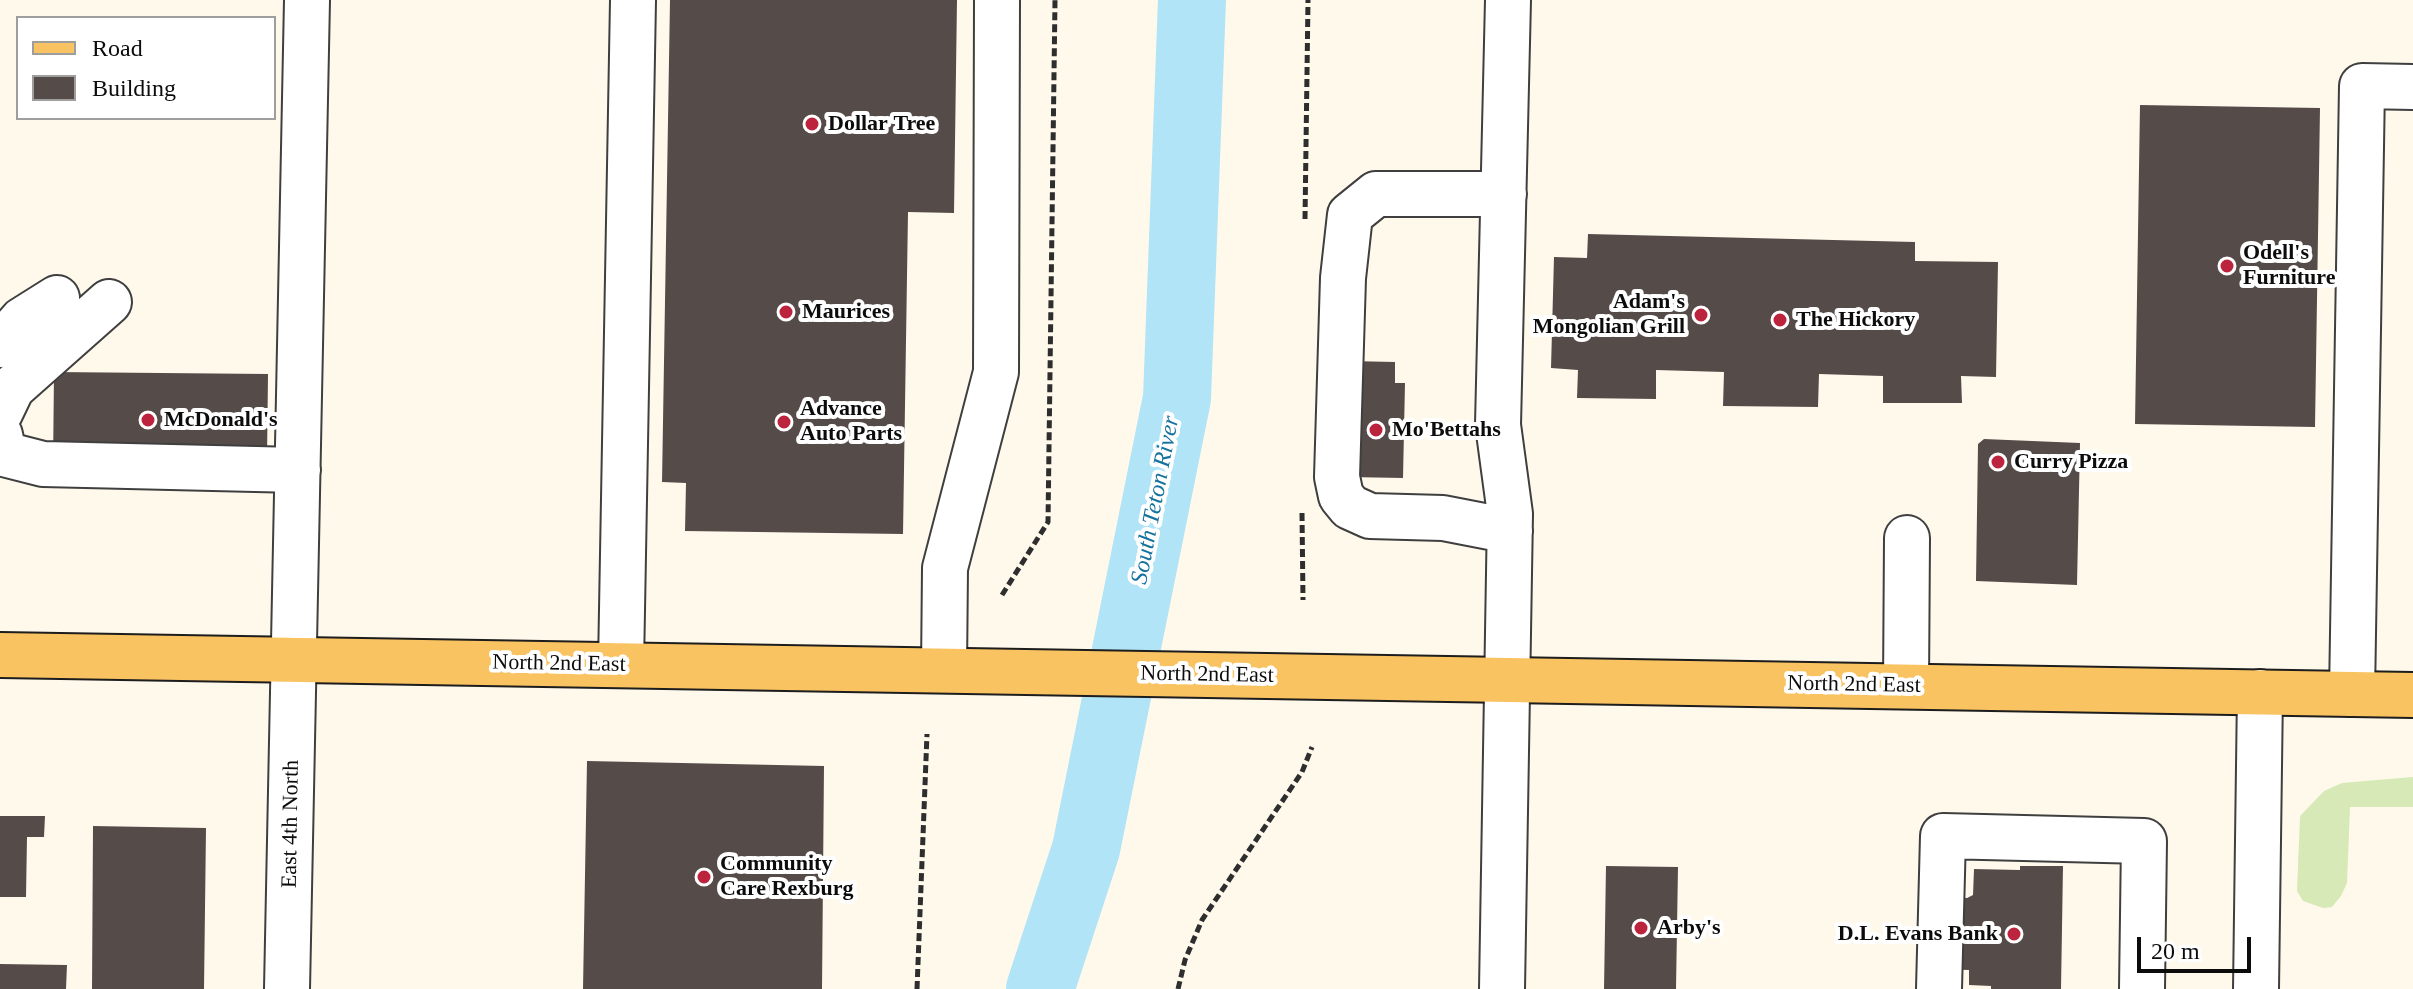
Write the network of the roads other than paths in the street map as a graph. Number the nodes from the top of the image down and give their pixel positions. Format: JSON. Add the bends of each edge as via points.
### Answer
{"nodes":[{"id":1,"x":307,"y":0,"type":"edge"},
{"id":2,"x":633,"y":0,"type":"edge"},
{"id":3,"x":997,"y":0,"type":"edge"},
{"id":4,"x":1508,"y":0,"type":"edge"},
{"id":5,"x":2413,"y":87,"type":"edge"},
{"id":6,"x":1504,"y":194,"type":"junction"},
{"id":7,"x":57,"y":298,"type":"dead end"},
{"id":8,"x":109,"y":302,"type":"dead end"},
{"id":9,"x":0,"y":345,"type":"edge"},
{"id":10,"x":0,"y":413,"type":"edge"},
{"id":11,"x":0,"y":435,"type":"edge"},
{"id":12,"x":297,"y":480,"type":"junction"},
{"id":13,"x":0,"y":486,"type":"edge"},
{"id":14,"x":1510,"y":531,"type":"junction"},
{"id":15,"x":1907,"y":538,"type":"dead end"},
{"id":16,"x":0,"y":655,"type":"edge"},
{"id":17,"x":294,"y":660,"type":"junction"},
{"id":18,"x":621,"y":665,"type":"junction"},
{"id":19,"x":944,"y":670,"type":"junction"},
{"id":20,"x":1507,"y":680,"type":"junction"},
{"id":21,"x":1906,"y":686,"type":"junction"},
{"id":22,"x":2260,"y":692,"type":"junction"},
{"id":23,"x":2352,"y":694,"type":"junction"},
{"id":24,"x":2413,"y":695,"type":"edge"},
{"id":25,"x":287,"y":989,"type":"edge"},
{"id":26,"x":1502,"y":989,"type":"edge"},
{"id":27,"x":1939,"y":989,"type":"edge"},
{"id":28,"x":2142,"y":989,"type":"edge"},
{"id":29,"x":2256,"y":989,"type":"edge"}],
"edges":[{"from":1,"to":12,"type":"street","name":"East 4th North"},
{"from":2,"to":18,"type":"street"},
{"from":3,"to":19,"type":"street","via":[[996,372],[945,568]]},
{"from":4,"to":6,"type":"street"},
{"from":5,"to":23,"type":"street","via":[[2362,86]]},
{"from":6,"to":14,"type":"street","via":[[1498,425]]},
{"from":6,"to":14,"type":"street","via":[[1376,194],[1350,215],[1343,262],[1337,477],[1350,507],[1370,516],[1443,518]]},
{"from":7,"to":9,"type":"street","via":[[22,320]]},
{"from":8,"to":10,"type":"street","via":[[12,388]]},
{"from":11,"to":12,"type":"street","via":[[4,454],[43,464]]},
{"from":12,"to":13,"type":"street"},
{"from":12,"to":17,"type":"street","name":"East 4th North"},
{"from":14,"to":20,"type":"street"},
{"from":15,"to":21,"type":"street"},
{"from":16,"to":17,"type":"main road","name":"North 2nd East"},
{"from":17,"to":18,"type":"main road","name":"North 2nd East"},
{"from":17,"to":25,"type":"street","name":"East 4th North"},
{"from":18,"to":19,"type":"main road","name":"North 2nd East"},
{"from":19,"to":20,"type":"main road","name":"North 2nd East"},
{"from":20,"to":21,"type":"main road","name":"North 2nd East"},
{"from":20,"to":26,"type":"street"},
{"from":21,"to":22,"type":"main road","name":"North 2nd East"},
{"from":22,"to":23,"type":"main road","name":"North 2nd East"},
{"from":22,"to":29,"type":"street"},
{"from":23,"to":24,"type":"main road","name":"North 2nd East"},
{"from":27,"to":28,"type":"street","via":[[1943,836],[2144,841]]}]}
